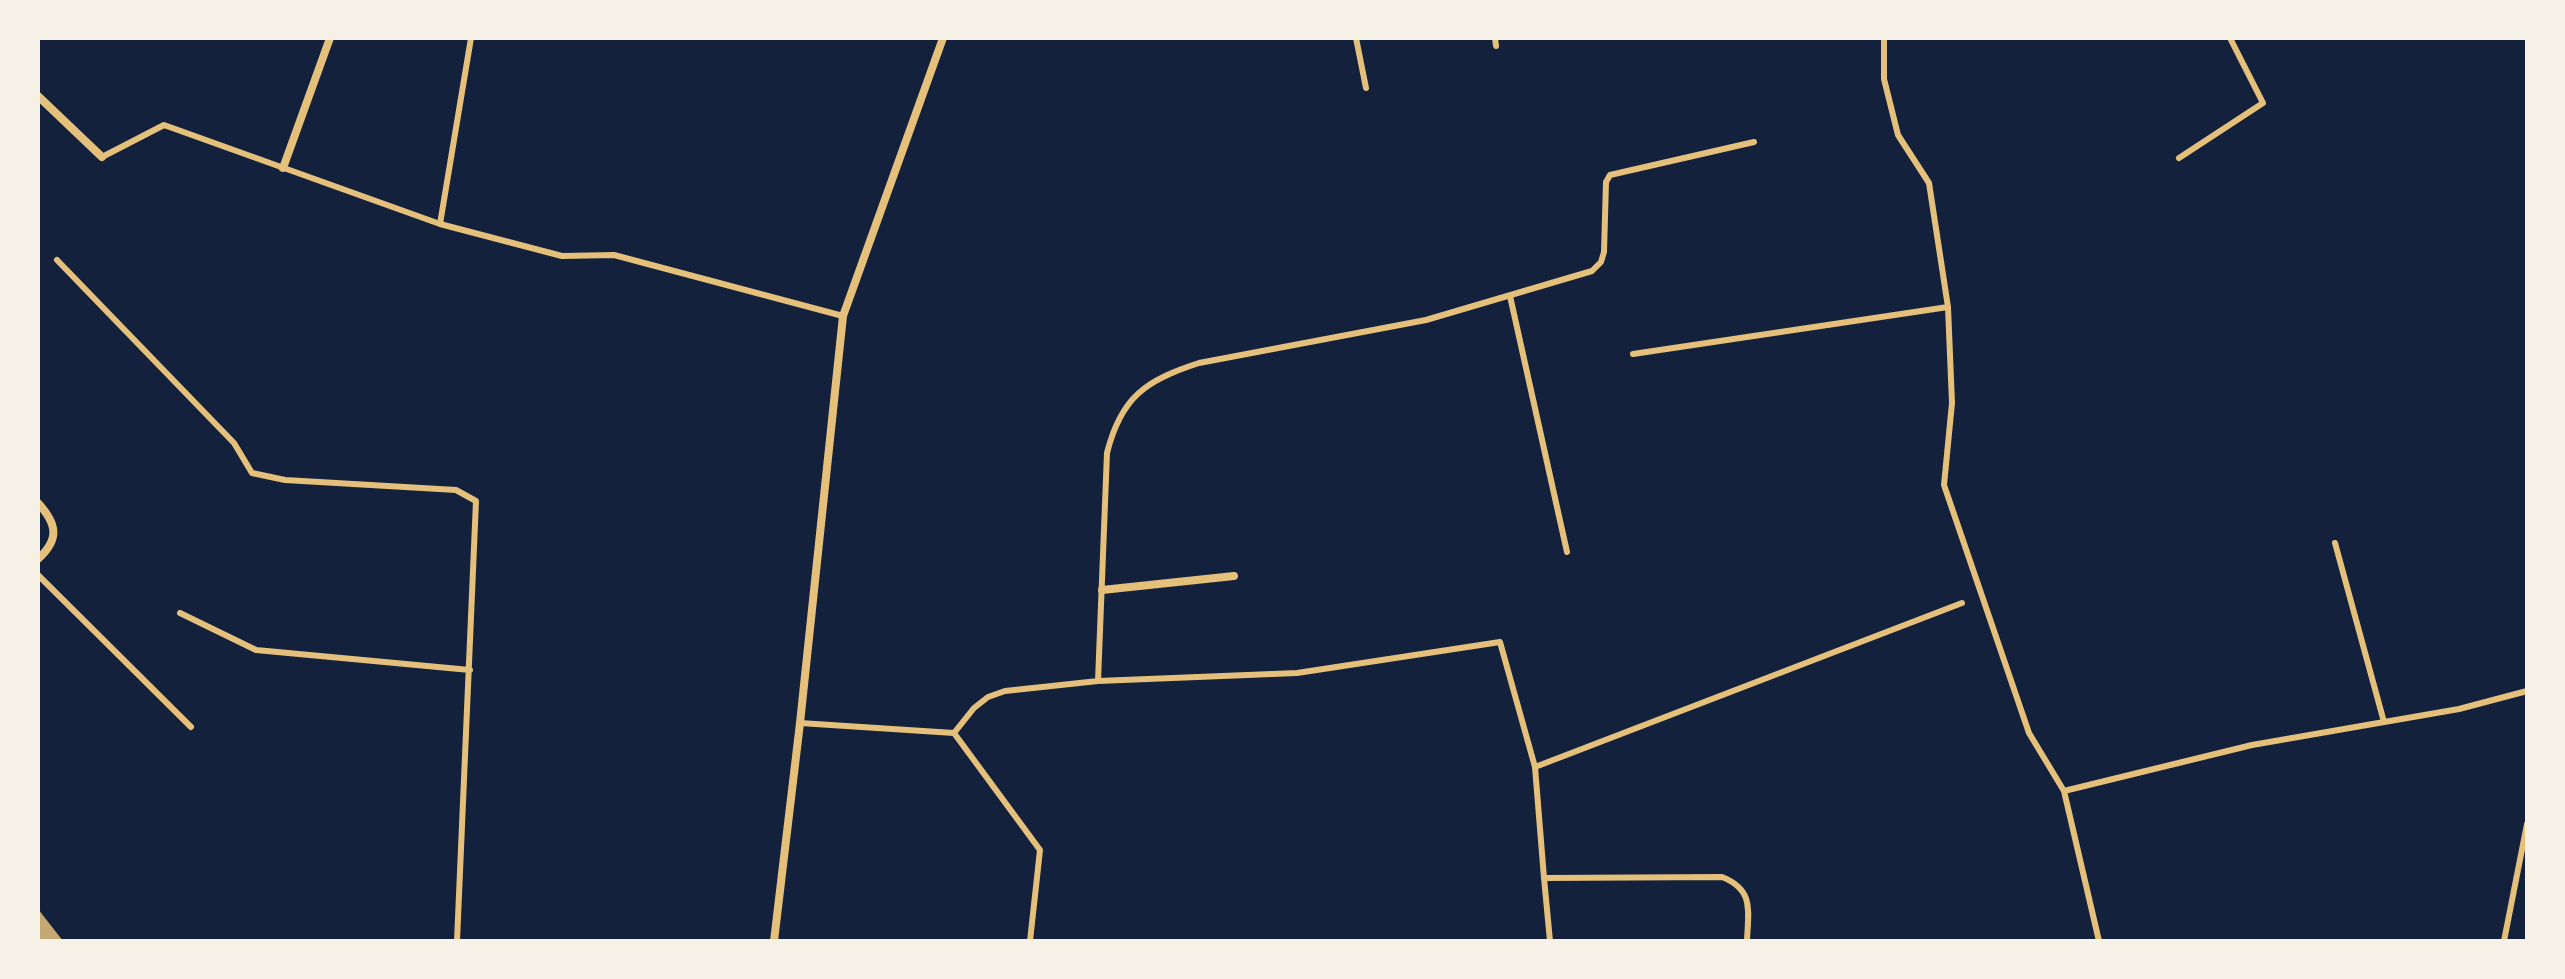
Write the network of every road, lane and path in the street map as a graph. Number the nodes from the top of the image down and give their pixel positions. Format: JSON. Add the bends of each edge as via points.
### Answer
{"nodes":[{"id":1,"x":330,"y":38,"type":"edge"},
{"id":2,"x":471,"y":38,"type":"edge"},
{"id":3,"x":943,"y":38,"type":"edge"},
{"id":4,"x":1356,"y":38,"type":"edge"},
{"id":5,"x":1884,"y":38,"type":"edge"},
{"id":6,"x":2230,"y":38,"type":"edge"},
{"id":7,"x":1366,"y":88,"type":"dead end"},
{"id":8,"x":38,"y":96,"type":"edge"},
{"id":9,"x":1754,"y":142,"type":"dead end"},
{"id":10,"x":102,"y":157,"type":"joint"},
{"id":11,"x":2179,"y":158,"type":"dead end"},
{"id":12,"x":283,"y":168,"type":"junction"},
{"id":13,"x":440,"y":224,"type":"junction"},
{"id":14,"x":57,"y":260,"type":"dead end"},
{"id":15,"x":1510,"y":296,"type":"junction"},
{"id":16,"x":1948,"y":307,"type":"junction"},
{"id":17,"x":843,"y":316,"type":"junction"},
{"id":18,"x":1633,"y":354,"type":"dead end"},
{"id":19,"x":38,"y":503,"type":"edge"},
{"id":20,"x":2335,"y":543,"type":"dead end"},
{"id":21,"x":1567,"y":552,"type":"dead end"},
{"id":22,"x":38,"y":559,"type":"edge"},
{"id":23,"x":38,"y":575,"type":"edge"},
{"id":24,"x":1234,"y":576,"type":"dead end"},
{"id":25,"x":1102,"y":590,"type":"junction"},
{"id":26,"x":1962,"y":603,"type":"dead end"},
{"id":27,"x":180,"y":613,"type":"dead end"},
{"id":28,"x":470,"y":670,"type":"junction"},
{"id":29,"x":1098,"y":681,"type":"junction"},
{"id":30,"x":2527,"y":691,"type":"edge"},
{"id":31,"x":2384,"y":722,"type":"junction"},
{"id":32,"x":800,"y":723,"type":"junction"},
{"id":33,"x":191,"y":727,"type":"dead end"},
{"id":34,"x":954,"y":733,"type":"junction"},
{"id":35,"x":1535,"y":767,"type":"junction"},
{"id":36,"x":2064,"y":791,"type":"junction"},
{"id":37,"x":2527,"y":824,"type":"edge"},
{"id":38,"x":1544,"y":878,"type":"junction"},
{"id":39,"x":457,"y":941,"type":"edge"},
{"id":40,"x":774,"y":941,"type":"edge"},
{"id":41,"x":1030,"y":941,"type":"edge"},
{"id":42,"x":1550,"y":941,"type":"edge"},
{"id":43,"x":1747,"y":941,"type":"edge"},
{"id":44,"x":2099,"y":941,"type":"edge"},
{"id":45,"x":2504,"y":941,"type":"edge"}],
"edges":[{"from":1,"to":12,"type":"street"},
{"from":2,"to":13,"type":"lane"},
{"from":3,"to":17,"type":"street"},
{"from":4,"to":7,"type":"lane"},
{"from":5,"to":16,"type":"lane","via":[[1884,79],[1898,135],[1929,183]]},
{"from":6,"to":11,"type":"lane","via":[[2263,103]]},
{"from":8,"to":10,"type":"street"},
{"from":9,"to":15,"type":"lane","via":[[1610,175],[1601,262],[1592,271]]},
{"from":10,"to":12,"type":"lane","via":[[164,125]]},
{"from":12,"to":13,"type":"lane"},
{"from":13,"to":17,"type":"lane","via":[[562,256],[614,255]]},
{"from":14,"to":28,"type":"lane","via":[[234,443],[252,473],[285,480],[456,490],[476,501]]},
{"from":15,"to":21,"type":"lane"},
{"from":15,"to":25,"type":"lane","via":[[1426,320],[1199,363],[1148,384],[1121,411],[1107,453]]},
{"from":16,"to":18,"type":"lane"},
{"from":16,"to":36,"type":"lane","via":[[1952,403],[1944,485],[2029,733]]},
{"from":17,"to":32,"type":"street"},
{"from":19,"to":22,"type":"street","via":[[54,526],[48,550]]},
{"from":20,"to":31,"type":"lane"},
{"from":23,"to":33,"type":"lane"},
{"from":24,"to":25,"type":"street"},
{"from":25,"to":29,"type":"lane"},
{"from":26,"to":35,"type":"lane"},
{"from":27,"to":28,"type":"lane","via":[[256,650]]},
{"from":28,"to":39,"type":"lane"},
{"from":29,"to":34,"type":"lane","via":[[988,697]]},
{"from":29,"to":35,"type":"lane","via":[[1297,673],[1500,642]]},
{"from":30,"to":31,"type":"lane"},
{"from":31,"to":36,"type":"lane","via":[[2252,745]]},
{"from":32,"to":34,"type":"lane"},
{"from":32,"to":40,"type":"street"},
{"from":34,"to":41,"type":"lane","via":[[1040,850]]},
{"from":35,"to":38,"type":"lane"},
{"from":36,"to":44,"type":"lane"},
{"from":37,"to":45,"type":"lane"},
{"from":38,"to":42,"type":"lane"},
{"from":38,"to":43,"type":"lane","via":[[1722,877],[1735,882],[1746,897]]}]}
